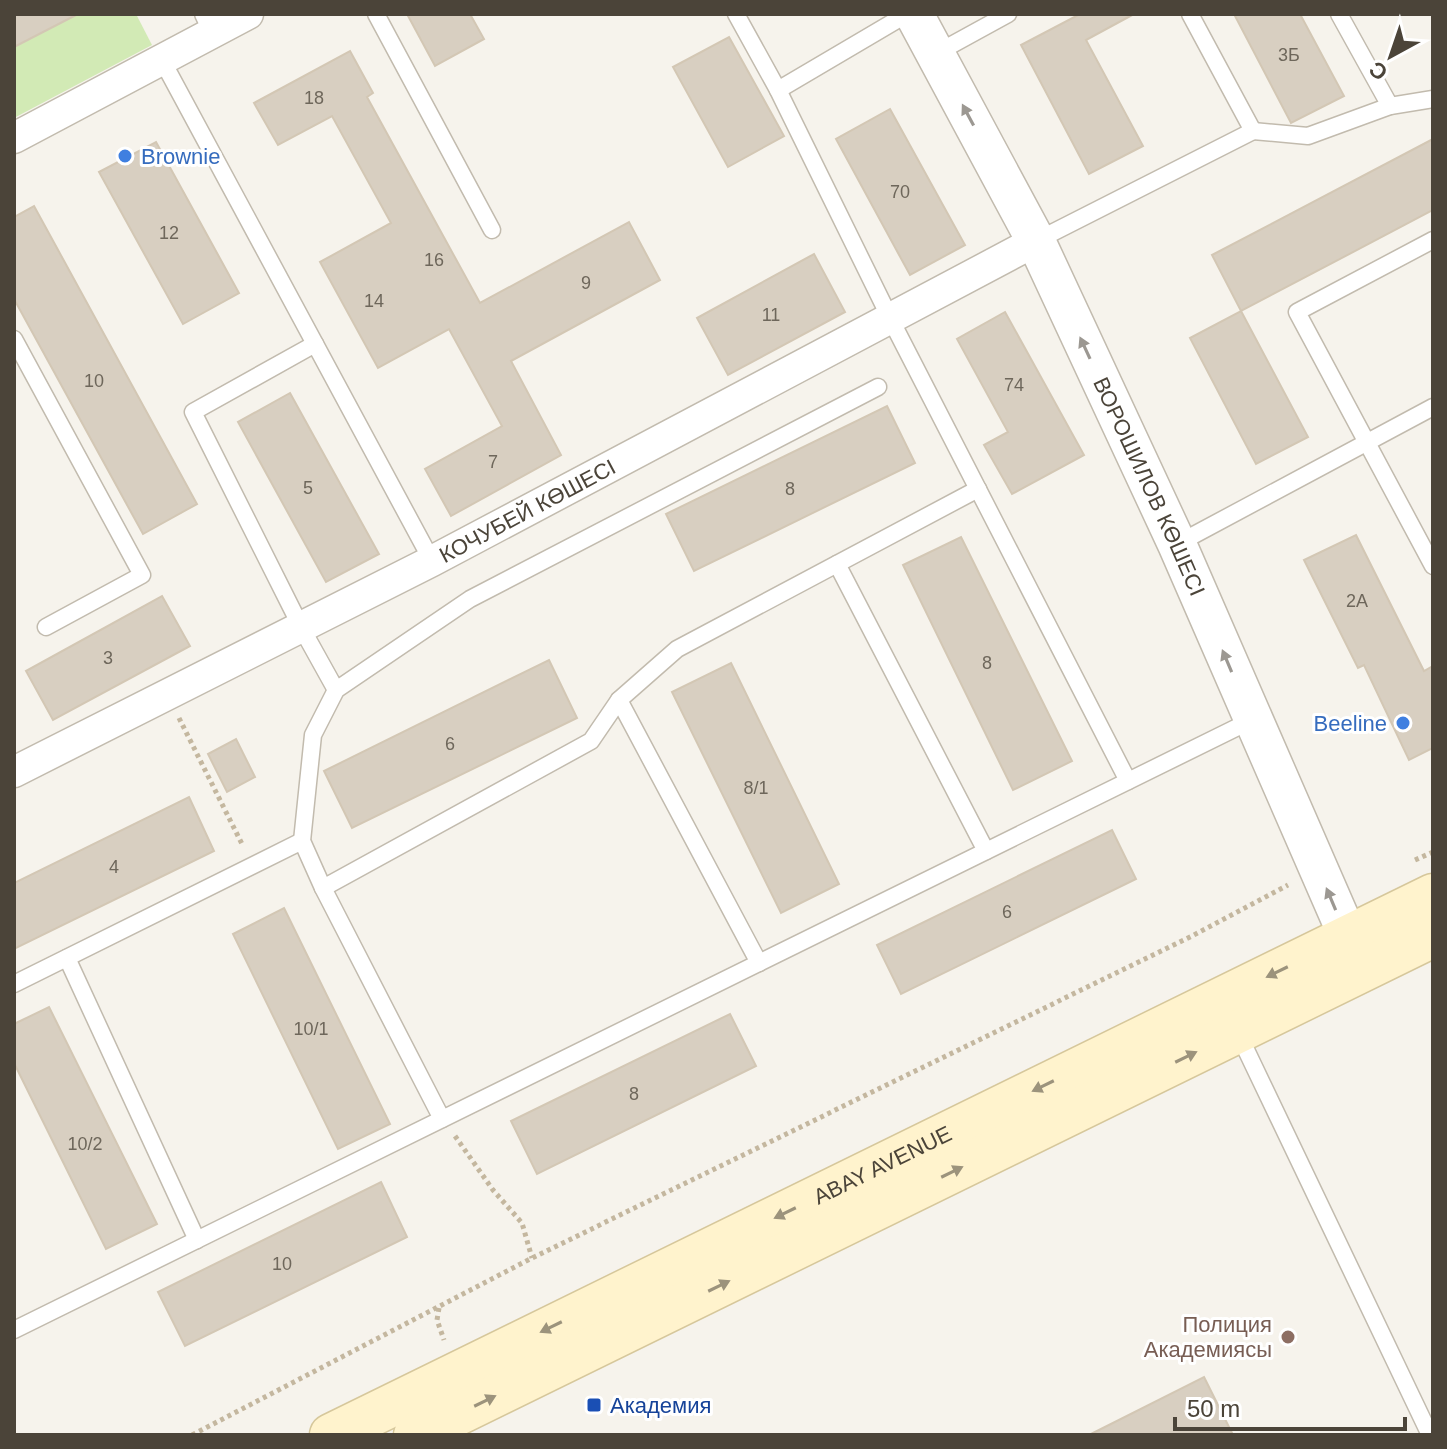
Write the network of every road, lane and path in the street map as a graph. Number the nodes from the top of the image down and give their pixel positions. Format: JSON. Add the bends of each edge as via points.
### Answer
{"nodes":[{"id":1,"x":248,"y":14,"type":"edge"},
{"id":2,"x":376,"y":14,"type":"edge"},
{"id":3,"x":736,"y":14,"type":"edge"},
{"id":4,"x":907,"y":14,"type":"edge"},
{"id":5,"x":914,"y":14,"type":"edge"},
{"id":6,"x":1008,"y":14,"type":"edge"},
{"id":7,"x":1190,"y":14,"type":"edge"},
{"id":8,"x":1339,"y":14,"type":"edge"},
{"id":9,"x":208,"y":24,"type":"edge"},
{"id":10,"x":935,"y":54,"type":"junction"},
{"id":11,"x":162,"y":60,"type":"junction"},
{"id":12,"x":778,"y":90,"type":"junction"},
{"id":13,"x":1433,"y":99,"type":"edge"},
{"id":14,"x":1390,"y":106,"type":"junction"},
{"id":15,"x":1253,"y":131,"type":"junction"},
{"id":16,"x":14,"y":138,"type":"edge"},
{"id":17,"x":492,"y":230,"type":"dead end"},
{"id":18,"x":1433,"y":240,"type":"edge"},
{"id":19,"x":1036,"y":241,"type":"junction"},
{"id":20,"x":890,"y":318,"type":"junction"},
{"id":21,"x":14,"y":339,"type":"edge"},
{"id":22,"x":315,"y":344,"type":"junction"},
{"id":23,"x":878,"y":387,"type":"dead end"},
{"id":24,"x":1433,"y":407,"type":"edge"},
{"id":25,"x":1367,"y":442,"type":"junction"},
{"id":26,"x":978,"y":489,"type":"junction"},
{"id":27,"x":1177,"y":544,"type":"junction"},
{"id":28,"x":432,"y":561,"type":"junction"},
{"id":29,"x":837,"y":564,"type":"junction"},
{"id":30,"x":1433,"y":566,"type":"edge"},
{"id":31,"x":46,"y":627,"type":"dead end"},
{"id":32,"x":301,"y":627,"type":"junction"},
{"id":33,"x":336,"y":690,"type":"junction"},
{"id":34,"x":168,"y":695,"type":"junction"},
{"id":35,"x":619,"y":700,"type":"junction"},
{"id":36,"x":1252,"y":720,"type":"junction"},
{"id":37,"x":14,"y":772,"type":"edge"},
{"id":38,"x":1128,"y":781,"type":"junction"},
{"id":39,"x":302,"y":841,"type":"junction"},
{"id":40,"x":986,"y":851,"type":"junction"},
{"id":41,"x":252,"y":864,"type":"junction"},
{"id":42,"x":1317,"y":869,"type":"junction"},
{"id":43,"x":323,"y":888,"type":"junction"},
{"id":44,"x":1433,"y":895,"type":"edge"},
{"id":45,"x":1433,"y":936,"type":"edge"},
{"id":46,"x":1355,"y":954,"type":"junction"},
{"id":47,"x":67,"y":958,"type":"junction"},
{"id":48,"x":759,"y":963,"type":"junction"},
{"id":49,"x":14,"y":984,"type":"edge"},
{"id":50,"x":1229,"y":1015,"type":"junction"},
{"id":51,"x":442,"y":1119,"type":"junction"},
{"id":52,"x":197,"y":1240,"type":"junction"},
{"id":53,"x":532,"y":1258,"type":"junction"},
{"id":54,"x":14,"y":1330,"type":"edge"},
{"id":55,"x":192,"y":1435,"type":"edge"},
{"id":56,"x":331,"y":1435,"type":"edge"},
{"id":57,"x":415,"y":1435,"type":"edge"},
{"id":58,"x":1430,"y":1435,"type":"edge"}],
"edges":[{"from":1,"to":9,"type":"street"},
{"from":2,"to":17,"type":"lane"},
{"from":3,"to":12,"type":"lane"},
{"from":4,"to":12,"type":"lane"},
{"from":5,"to":10,"type":"street","name":"ВОРОШИЛОВ КӨШЕСІ"},
{"from":6,"to":10,"type":"lane"},
{"from":7,"to":15,"type":"lane"},
{"from":8,"to":14,"type":"lane"},
{"from":9,"to":11,"type":"street"},
{"from":19,"to":10,"type":"street","name":"ВОРОШИЛОВ КӨШЕСІ","one_way":true},
{"from":11,"to":16,"type":"street"},
{"from":11,"to":22,"type":"lane"},
{"from":12,"to":20,"type":"lane"},
{"from":13,"to":14,"type":"lane"},
{"from":14,"to":15,"type":"lane","via":[[1308,136]]},
{"from":15,"to":19,"type":"lane"},
{"from":18,"to":25,"type":"lane","via":[[1297,312]]},
{"from":19,"to":20,"type":"street","name":"КОЧУБЕЙ КӨШЕСІ"},
{"from":27,"to":19,"type":"street","name":"ВОРОШИЛОВ КӨШЕСІ","one_way":true},
{"from":20,"to":26,"type":"lane"},
{"from":20,"to":28,"type":"street","name":"КОЧУБЕЙ КӨШЕСІ"},
{"from":21,"to":31,"type":"lane","via":[[142,575]]},
{"from":22,"to":28,"type":"lane"},
{"from":22,"to":32,"type":"lane","via":[[193,412]]},
{"from":23,"to":33,"type":"lane","via":[[470,599]]},
{"from":24,"to":25,"type":"lane"},
{"from":25,"to":27,"type":"lane"},
{"from":25,"to":30,"type":"lane"},
{"from":26,"to":29,"type":"lane"},
{"from":26,"to":38,"type":"lane"},
{"from":36,"to":27,"type":"street","name":"ВОРОШИЛОВ КӨШЕСІ","one_way":true},
{"from":28,"to":32,"type":"street","name":"КОЧУБЕЙ КӨШЕСІ"},
{"from":29,"to":35,"type":"lane","via":[[677,649]]},
{"from":29,"to":40,"type":"lane"},
{"from":32,"to":33,"type":"lane"},
{"from":32,"to":34,"type":"street","name":"КОЧУБЕЙ КӨШЕСІ"},
{"from":33,"to":39,"type":"lane","via":[[313,735]]},
{"from":34,"to":37,"type":"street","name":"КОЧУБЕЙ КӨШЕСІ"},
{"from":34,"to":41,"type":"path"},
{"from":35,"to":43,"type":"lane","via":[[591,741]]},
{"from":35,"to":48,"type":"lane"},
{"from":36,"to":38,"type":"lane"},
{"from":36,"to":42,"type":"street","name":"ВОРОШИЛОВ КӨШЕСІ"},
{"from":38,"to":40,"type":"lane"},
{"from":39,"to":41,"type":"lane"},
{"from":39,"to":43,"type":"lane"},
{"from":40,"to":48,"type":"lane"},
{"from":41,"to":47,"type":"lane"},
{"from":46,"to":42,"type":"street","name":"ВОРОШИЛОВ КӨШЕСІ","one_way":true},
{"from":42,"to":53,"type":"path","via":[[1192,936]]},
{"from":43,"to":51,"type":"lane"},
{"from":44,"to":46,"type":"main road","name":"ABAY AVENUE"},
{"from":45,"to":46,"type":"main road","name":"ABAY AVENUE"},
{"from":46,"to":50,"type":"main road","name":"ABAY AVENUE"},
{"from":47,"to":49,"type":"lane"},
{"from":47,"to":52,"type":"lane"},
{"from":48,"to":51,"type":"lane"},
{"from":50,"to":56,"type":"main road","name":"ABAY AVENUE","one_way":true},
{"from":57,"to":50,"type":"main road","name":"ABAY AVENUE","one_way":true},
{"from":50,"to":58,"type":"lane"},
{"from":51,"to":52,"type":"lane"},
{"from":51,"to":53,"type":"path","via":[[522,1223]]},
{"from":52,"to":54,"type":"lane"},
{"from":53,"to":55,"type":"path"}]}
